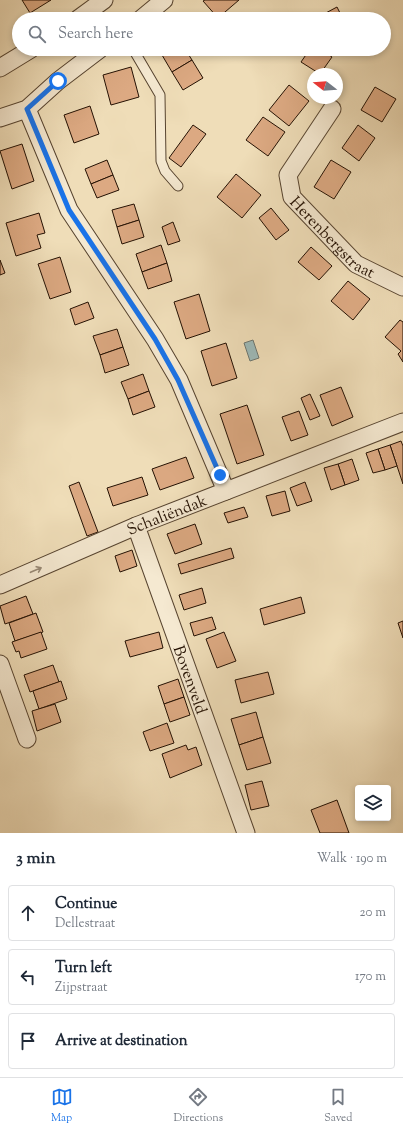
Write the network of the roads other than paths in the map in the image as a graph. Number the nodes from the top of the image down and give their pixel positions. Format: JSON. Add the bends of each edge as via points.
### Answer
{"nodes":[{"id":1,"x":104,"y":0,"type":"edge"},
{"id":2,"x":164,"y":0,"type":"edge"},
{"id":3,"x":88,"y":12,"type":"edge"},
{"id":4,"x":149,"y":12,"type":"edge"},
{"id":5,"x":20,"y":56,"type":"edge"},
{"id":6,"x":91,"y":56,"type":"edge"},
{"id":7,"x":137,"y":56,"type":"edge"},
{"id":8,"x":0,"y":68,"type":"edge"},
{"id":9,"x":27,"y":109,"type":"junction"},
{"id":10,"x":332,"y":109,"type":"dead end"},
{"id":11,"x":0,"y":118,"type":"edge"},
{"id":12,"x":178,"y":186,"type":"dead end"},
{"id":13,"x":403,"y":287,"type":"edge"},
{"id":14,"x":403,"y":422,"type":"edge"},
{"id":15,"x":226,"y":491,"type":"junction"},
{"id":16,"x":136,"y":526,"type":"junction"},
{"id":17,"x":0,"y":585,"type":"edge"},
{"id":18,"x":0,"y":664,"type":"edge"},
{"id":19,"x":27,"y":739,"type":"dead end"},
{"id":20,"x":246,"y":833,"type":"edge"}],
"edges":[{"from":1,"to":3,"type":"street"},
{"from":2,"to":4,"type":"street"},
{"from":5,"to":8,"type":"street"},
{"from":6,"to":9,"type":"street"},
{"from":7,"to":12,"type":"lane","via":[[160,95],[161,161],[165,171]]},
{"from":9,"to":11,"type":"street"},
{"from":9,"to":15,"type":"street","via":[[69,210],[155,339],[178,380]]},
{"from":10,"to":13,"type":"street","name":"Herenbergstraat","via":[[288,175],[292,197],[356,264]]},
{"from":14,"to":15,"type":"street","name":"Schaliëndak"},
{"from":15,"to":16,"type":"street","name":"Schaliëndak"},
{"from":17,"to":16,"type":"street","name":"Schaliëndak","one_way":true},
{"from":16,"to":20,"type":"street","name":"Bovenveld"},
{"from":18,"to":19,"type":"street"}]}
